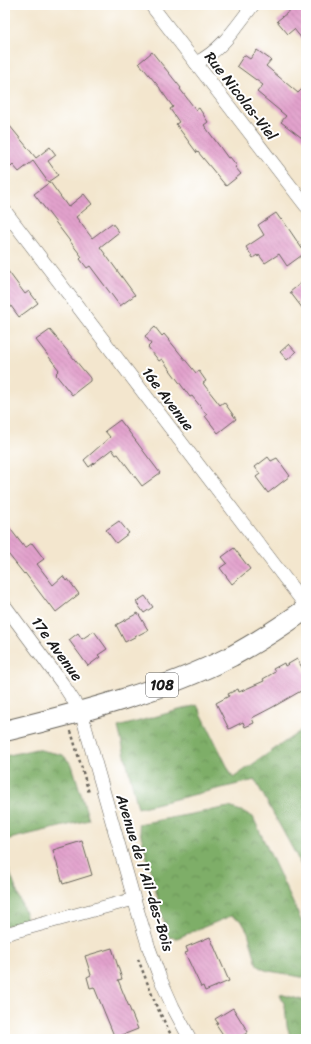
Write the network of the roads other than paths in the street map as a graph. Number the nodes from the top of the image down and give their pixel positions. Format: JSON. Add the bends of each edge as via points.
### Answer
{"nodes":[{"id":1,"x":152,"y":5,"type":"edge"},
{"id":2,"x":253,"y":5,"type":"edge"},
{"id":3,"x":196,"y":63,"type":"junction"},
{"id":4,"x":306,"y":206,"type":"edge"},
{"id":5,"x":5,"y":211,"type":"edge"},
{"id":6,"x":5,"y":606,"type":"edge"},
{"id":7,"x":306,"y":607,"type":"edge"},
{"id":8,"x":81,"y":712,"type":"junction"},
{"id":9,"x":5,"y":731,"type":"edge"},
{"id":10,"x":134,"y":899,"type":"junction"},
{"id":11,"x":5,"y":934,"type":"edge"},
{"id":12,"x":186,"y":1038,"type":"edge"}],
"edges":[{"from":1,"to":3,"type":"street","name":"Rue Nicolas-Viel"},
{"from":2,"to":3,"type":"street","via":[[227,40]]},
{"from":3,"to":4,"type":"street","name":"Rue Nicolas-Viel"},
{"from":5,"to":7,"type":"street","name":"16e Avenue"},
{"from":6,"to":8,"type":"street","name":"17e Avenue"},
{"from":7,"to":8,"type":"main road","number":"108","via":[[257,642],[207,668]]},
{"from":8,"to":9,"type":"main road","number":"108"},
{"from":8,"to":10,"type":"street","name":"Avenue de l'Ail-des-Bois"},
{"from":10,"to":11,"type":"street"},
{"from":10,"to":12,"type":"street","name":"Avenue de l'Ail-des-Bois","via":[[160,978]]}]}
